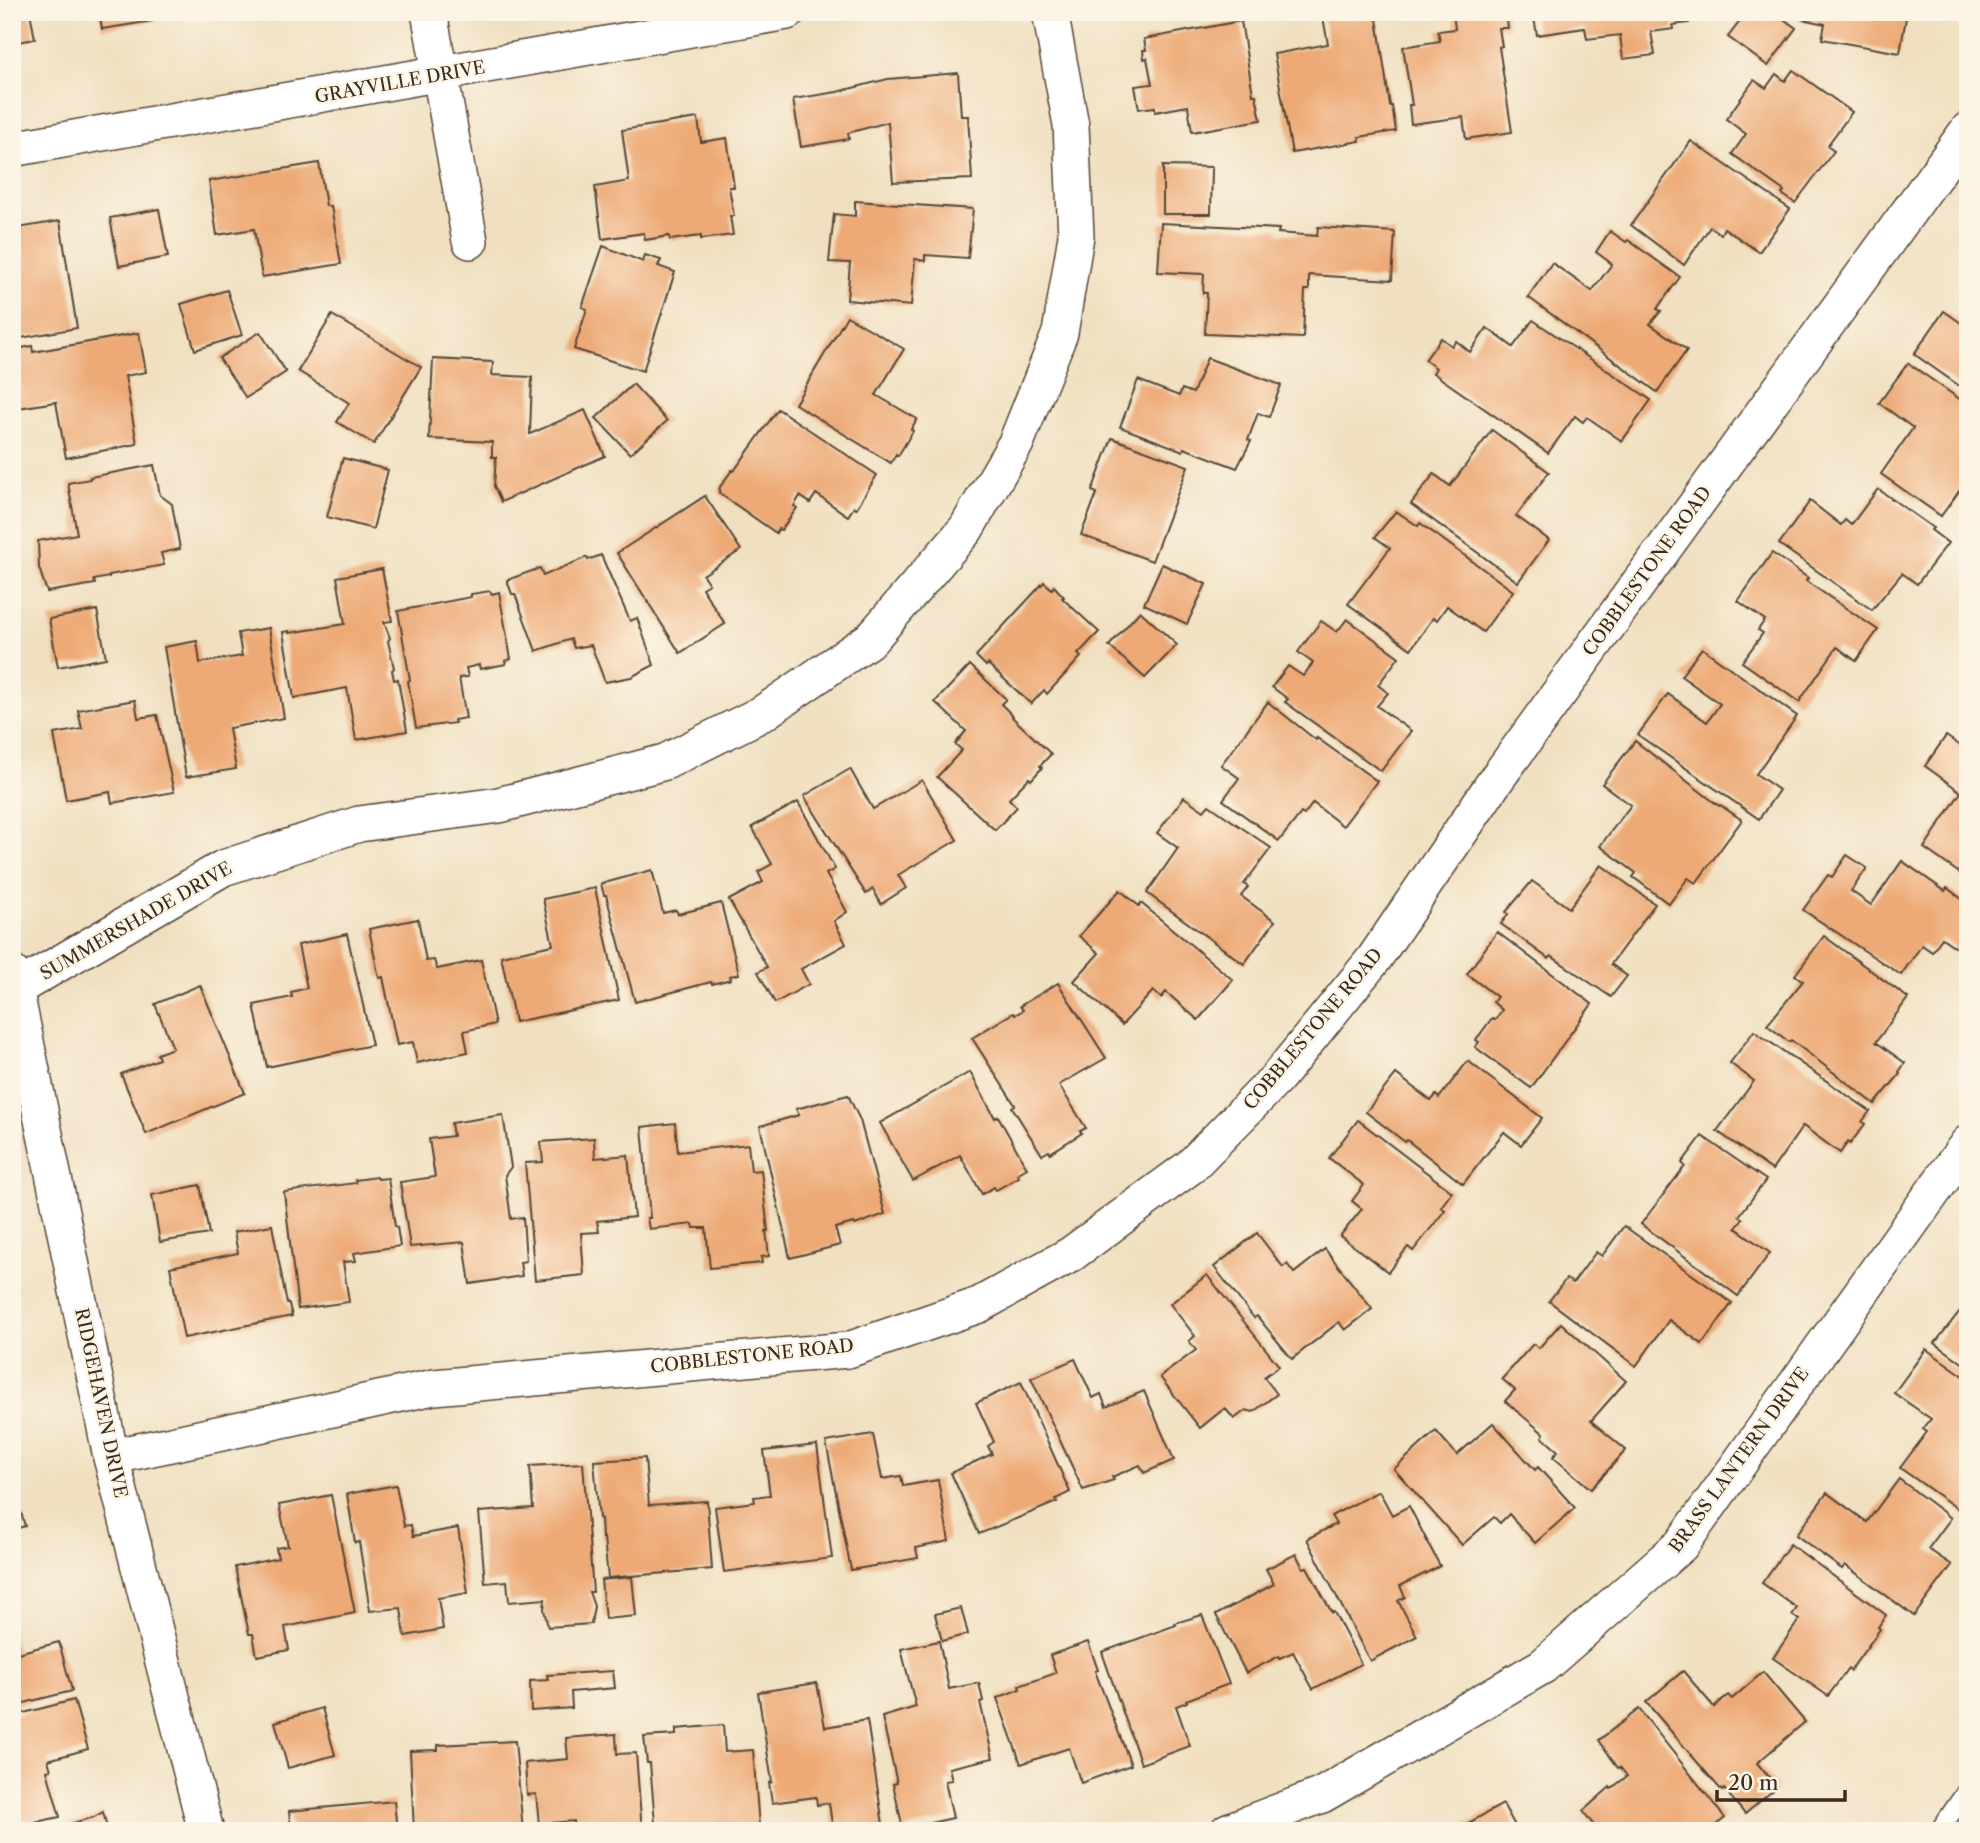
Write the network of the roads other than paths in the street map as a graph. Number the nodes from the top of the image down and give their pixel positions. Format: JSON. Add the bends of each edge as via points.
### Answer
{"nodes":[{"id":1,"x":429,"y":12,"type":"edge"},
{"id":2,"x":787,"y":12,"type":"edge"},
{"id":3,"x":1050,"y":12,"type":"edge"},
{"id":4,"x":440,"y":75,"type":"junction"},
{"id":5,"x":1968,"y":130,"type":"edge"},
{"id":6,"x":12,"y":149,"type":"edge"},
{"id":7,"x":470,"y":241,"type":"dead end"},
{"id":8,"x":13,"y":984,"type":"edge"},
{"id":9,"x":1968,"y":1143,"type":"edge"},
{"id":10,"x":111,"y":1457,"type":"junction"},
{"id":11,"x":1968,"y":1789,"type":"edge"},
{"id":12,"x":206,"y":1831,"type":"edge"},
{"id":13,"x":1228,"y":1831,"type":"edge"},
{"id":14,"x":1939,"y":1831,"type":"edge"}],
"edges":[{"from":1,"to":4,"type":"street"},
{"from":2,"to":4,"type":"street","name":"GRAYVILLE DRIVE"},
{"from":3,"to":8,"type":"street","name":"SUMMERSHADE DRIVE","via":[[1071,125],[1076,236],[1060,333],[1016,443],[967,529],[871,639],[763,713],[665,762],[499,805],[359,824],[223,868]]},
{"from":4,"to":6,"type":"street","name":"GRAYVILLE DRIVE"},
{"from":4,"to":7,"type":"street"},
{"from":5,"to":10,"type":"street","name":"COBBLESTONE ROAD","via":[[1493,784],[1374,959],[1276,1078],[1190,1167],[1070,1255],[979,1306],[848,1349],[434,1387]]},
{"from":8,"to":10,"type":"street","name":"RIDGEHAVEN DRIVE"},
{"from":9,"to":13,"type":"street","name":"BRASS LANTERN DRIVE","via":[[1681,1545],[1544,1666],[1322,1795]]},
{"from":10,"to":12,"type":"street","name":"RIDGEHAVEN DRIVE"},
{"from":11,"to":14,"type":"lane"}]}
